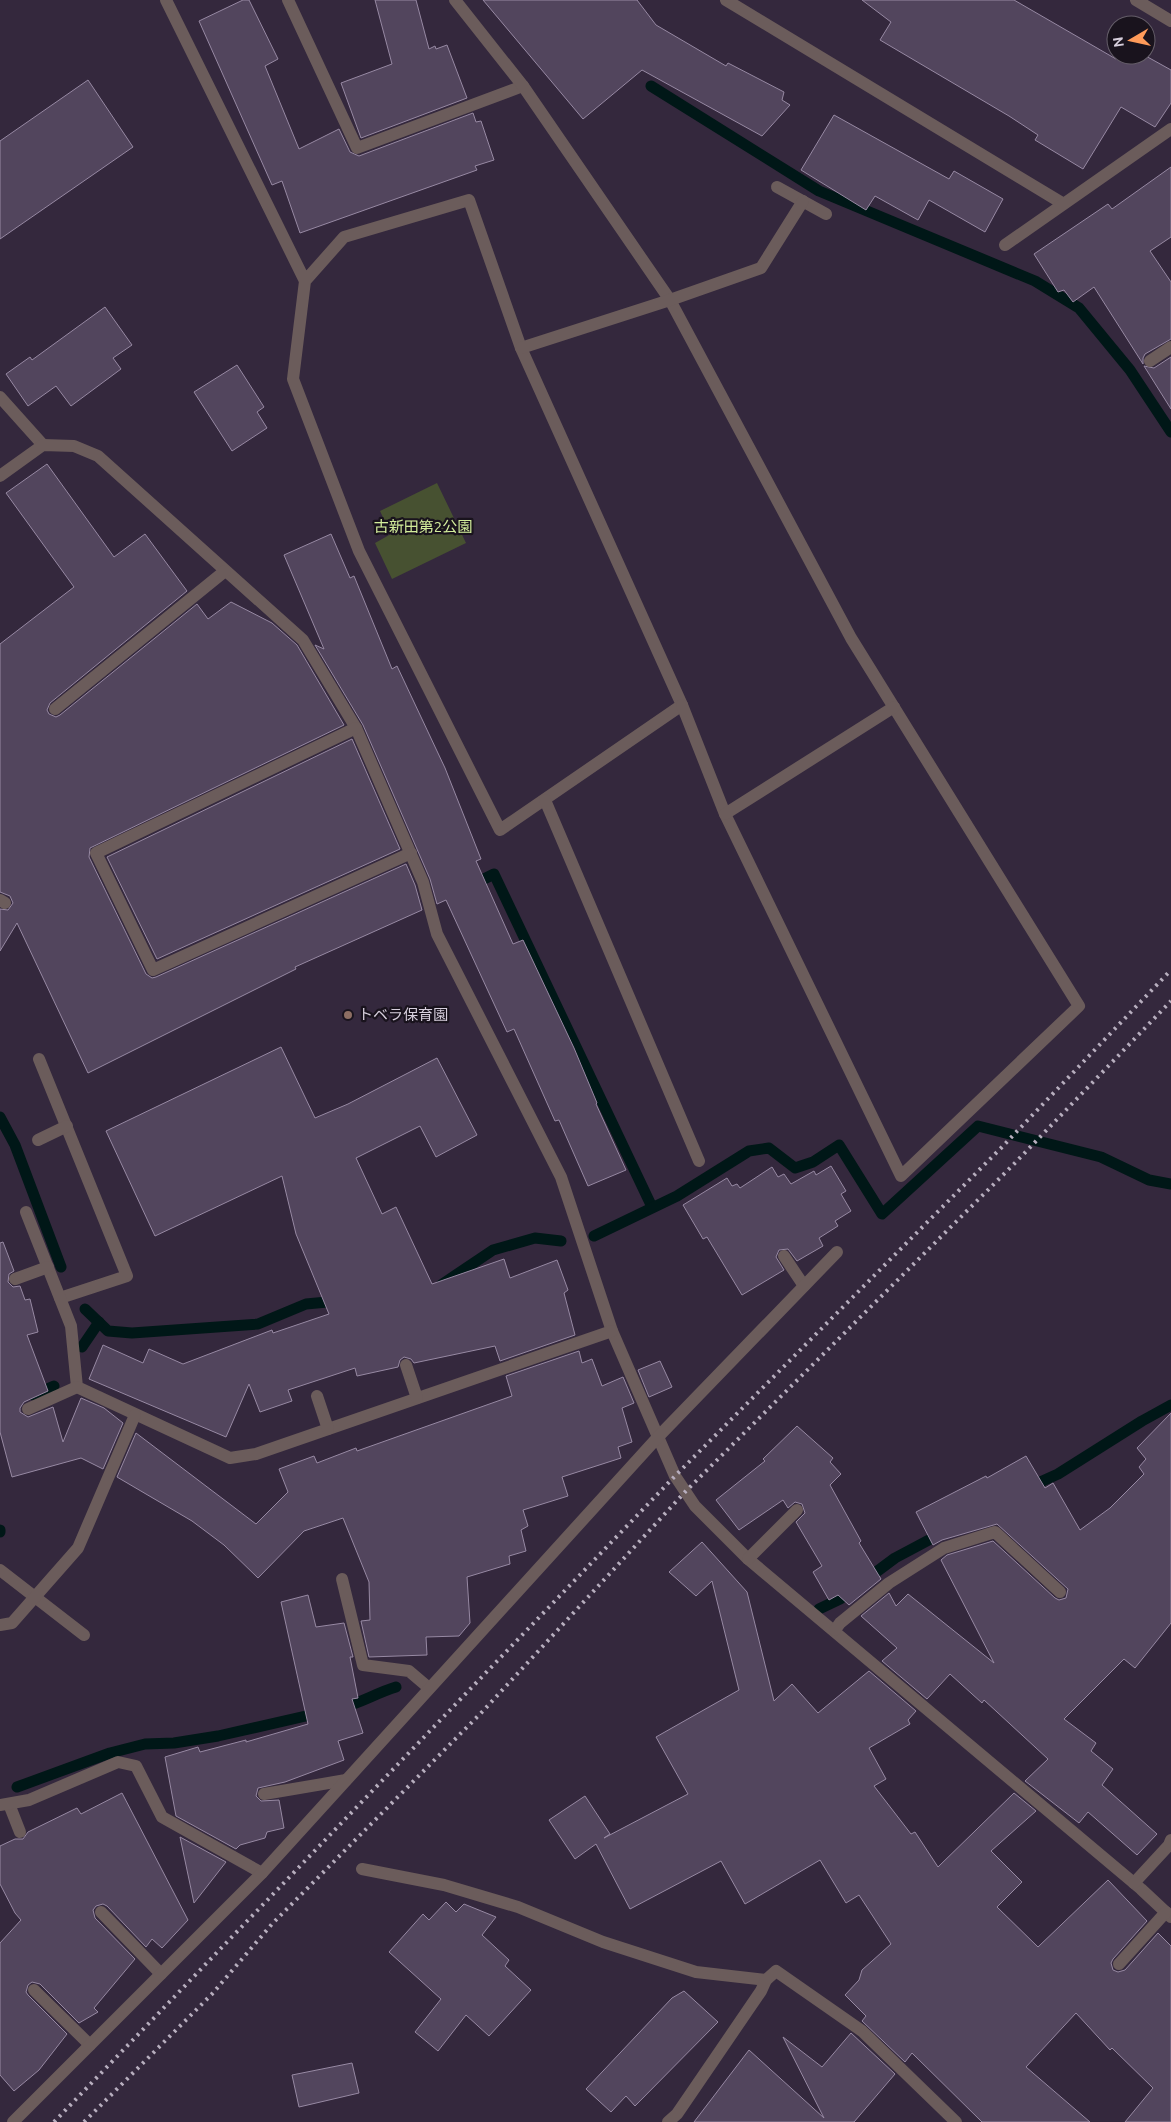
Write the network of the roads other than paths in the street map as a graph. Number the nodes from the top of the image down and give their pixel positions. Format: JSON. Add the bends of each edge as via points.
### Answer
{"nodes":[{"id":1,"x":166,"y":0,"type":"edge"},
{"id":2,"x":288,"y":0,"type":"edge"},
{"id":3,"x":455,"y":0,"type":"edge"},
{"id":4,"x":726,"y":0,"type":"edge"},
{"id":5,"x":1136,"y":0,"type":"edge"},
{"id":6,"x":1171,"y":21,"type":"edge"},
{"id":7,"x":523,"y":86,"type":"junction"},
{"id":8,"x":1171,"y":129,"type":"edge"},
{"id":9,"x":777,"y":187,"type":"dead end"},
{"id":10,"x":803,"y":201,"type":"junction"},
{"id":11,"x":1062,"y":203,"type":"junction"},
{"id":12,"x":826,"y":214,"type":"dead end"},
{"id":13,"x":1005,"y":245,"type":"dead end"},
{"id":14,"x":305,"y":281,"type":"junction"},
{"id":15,"x":670,"y":300,"type":"junction"},
{"id":16,"x":1171,"y":346,"type":"edge"},
{"id":17,"x":522,"y":348,"type":"junction"},
{"id":18,"x":1150,"y":361,"type":"dead end"},
{"id":19,"x":0,"y":398,"type":"edge"},
{"id":20,"x":43,"y":445,"type":"junction"},
{"id":21,"x":0,"y":476,"type":"edge"},
{"id":22,"x":225,"y":571,"type":"junction"},
{"id":23,"x":682,"y":705,"type":"junction"},
{"id":24,"x":894,"y":707,"type":"junction"},
{"id":25,"x":55,"y":709,"type":"dead end"},
{"id":26,"x":356,"y":728,"type":"junction"},
{"id":27,"x":545,"y":800,"type":"junction"},
{"id":28,"x":725,"y":814,"type":"junction"},
{"id":29,"x":411,"y":853,"type":"junction"},
{"id":30,"x":39,"y":1059,"type":"dead end"},
{"id":31,"x":67,"y":1126,"type":"junction"},
{"id":32,"x":38,"y":1140,"type":"dead end"},
{"id":33,"x":700,"y":1161,"type":"dead end"},
{"id":34,"x":26,"y":1212,"type":"dead end"},
{"id":35,"x":837,"y":1252,"type":"dead end"},
{"id":36,"x":784,"y":1256,"type":"dead end"},
{"id":37,"x":48,"y":1266,"type":"junction"},
{"id":38,"x":15,"y":1279,"type":"dead end"},
{"id":39,"x":804,"y":1286,"type":"junction"},
{"id":40,"x":60,"y":1298,"type":"junction"},
{"id":41,"x":612,"y":1331,"type":"junction"},
{"id":42,"x":406,"y":1365,"type":"dead end"},
{"id":43,"x":77,"y":1388,"type":"junction"},
{"id":44,"x":316,"y":1396,"type":"dead end"},
{"id":45,"x":417,"y":1398,"type":"junction"},
{"id":46,"x":28,"y":1408,"type":"dead end"},
{"id":47,"x":135,"y":1415,"type":"junction"},
{"id":48,"x":328,"y":1429,"type":"junction"},
{"id":49,"x":658,"y":1437,"type":"junction"},
{"id":50,"x":796,"y":1510,"type":"dead end"},
{"id":51,"x":748,"y":1559,"type":"junction"},
{"id":52,"x":0,"y":1570,"type":"edge"},
{"id":53,"x":342,"y":1579,"type":"dead end"},
{"id":54,"x":1060,"y":1592,"type":"dead end"},
{"id":55,"x":36,"y":1598,"type":"junction"},
{"id":56,"x":0,"y":1625,"type":"edge"},
{"id":57,"x":835,"y":1630,"type":"junction"},
{"id":58,"x":84,"y":1635,"type":"dead end"},
{"id":59,"x":429,"y":1688,"type":"junction"},
{"id":60,"x":346,"y":1780,"type":"junction"},
{"id":61,"x":264,"y":1794,"type":"dead end"},
{"id":62,"x":4,"y":1805,"type":"edge"},
{"id":63,"x":20,"y":1832,"type":"dead end"},
{"id":64,"x":1171,"y":1840,"type":"edge"},
{"id":65,"x":362,"y":1870,"type":"dead end"},
{"id":66,"x":262,"y":1872,"type":"junction"},
{"id":67,"x":1134,"y":1883,"type":"junction"},
{"id":68,"x":101,"y":1912,"type":"dead end"},
{"id":69,"x":1168,"y":1914,"type":"edge"},
{"id":70,"x":1118,"y":1964,"type":"dead end"},
{"id":71,"x":161,"y":1974,"type":"junction"},
{"id":72,"x":766,"y":1980,"type":"junction"},
{"id":73,"x":34,"y":1990,"type":"dead end"},
{"id":74,"x":90,"y":2045,"type":"junction"},
{"id":75,"x":13,"y":2122,"type":"edge"},
{"id":76,"x":668,"y":2122,"type":"edge"},
{"id":77,"x":956,"y":2122,"type":"edge"}],
"edges":[{"from":1,"to":14,"type":"street"},
{"from":2,"to":7,"type":"street","via":[[357,148]]},
{"from":3,"to":7,"type":"street"},
{"from":4,"to":11,"type":"street"},
{"from":5,"to":6,"type":"street"},
{"from":7,"to":15,"type":"street"},
{"from":8,"to":11,"type":"street"},
{"from":9,"to":10,"type":"street"},
{"from":10,"to":12,"type":"street"},
{"from":10,"to":15,"type":"street","via":[[761,268]]},
{"from":11,"to":13,"type":"street"},
{"from":14,"to":17,"type":"street","via":[[344,237],[469,200]]},
{"from":14,"to":27,"type":"street","via":[[293,379],[359,551],[500,830]]},
{"from":15,"to":17,"type":"street"},
{"from":15,"to":24,"type":"street","via":[[851,638]]},
{"from":16,"to":18,"type":"street"},
{"from":17,"to":23,"type":"street"},
{"from":19,"to":20,"type":"street"},
{"from":20,"to":21,"type":"street"},
{"from":20,"to":22,"type":"street","via":[[74,446],[98,456]]},
{"from":22,"to":25,"type":"street"},
{"from":22,"to":26,"type":"street","via":[[303,640]]},
{"from":23,"to":27,"type":"street"},
{"from":23,"to":28,"type":"street"},
{"from":24,"to":28,"type":"street"},
{"from":24,"to":28,"type":"street","via":[[1079,1006],[901,1176]]},
{"from":26,"to":29,"type":"street"},
{"from":26,"to":29,"type":"street","via":[[96,853],[153,970]]},
{"from":27,"to":33,"type":"street"},
{"from":29,"to":41,"type":"street","via":[[423,882],[436,934],[560,1177]]},
{"from":30,"to":31,"type":"street"},
{"from":31,"to":32,"type":"street"},
{"from":31,"to":40,"type":"street","via":[[127,1276]]},
{"from":34,"to":37,"type":"street"},
{"from":35,"to":39,"type":"street"},
{"from":36,"to":39,"type":"street"},
{"from":37,"to":38,"type":"street"},
{"from":37,"to":40,"type":"street"},
{"from":39,"to":49,"type":"street"},
{"from":40,"to":43,"type":"street","via":[[71,1326]]},
{"from":41,"to":45,"type":"street"},
{"from":41,"to":49,"type":"street"},
{"from":42,"to":45,"type":"street"},
{"from":43,"to":46,"type":"street"},
{"from":43,"to":47,"type":"street"},
{"from":44,"to":48,"type":"street"},
{"from":45,"to":48,"type":"street"},
{"from":47,"to":48,"type":"street","via":[[230,1458],[256,1454]]},
{"from":47,"to":55,"type":"street","via":[[78,1548]]},
{"from":49,"to":51,"type":"street","via":[[675,1476],[695,1506]]},
{"from":49,"to":59,"type":"street"},
{"from":50,"to":51,"type":"street"},
{"from":51,"to":57,"type":"street"},
{"from":52,"to":55,"type":"street"},
{"from":53,"to":59,"type":"street","via":[[363,1666],[409,1671]]},
{"from":54,"to":57,"type":"street","via":[[995,1532],[944,1548],[888,1583]]},
{"from":55,"to":56,"type":"street","via":[[12,1623]]},
{"from":55,"to":58,"type":"street"},
{"from":57,"to":67,"type":"street"},
{"from":59,"to":60,"type":"street"},
{"from":60,"to":61,"type":"street"},
{"from":60,"to":66,"type":"street"},
{"from":62,"to":63,"type":"street"},
{"from":62,"to":66,"type":"street","via":[[29,1800],[118,1762],[136,1766],[162,1817]]},
{"from":64,"to":67,"type":"street"},
{"from":65,"to":72,"type":"street","via":[[444,1885],[518,1907],[603,1942],[696,1972]]},
{"from":66,"to":71,"type":"street"},
{"from":67,"to":69,"type":"street"},
{"from":68,"to":71,"type":"street"},
{"from":69,"to":70,"type":"street"},
{"from":71,"to":74,"type":"street"},
{"from":72,"to":76,"type":"street"},
{"from":72,"to":77,"type":"street","via":[[776,1971],[862,2031]]},
{"from":73,"to":74,"type":"street"},
{"from":74,"to":75,"type":"street"}]}
